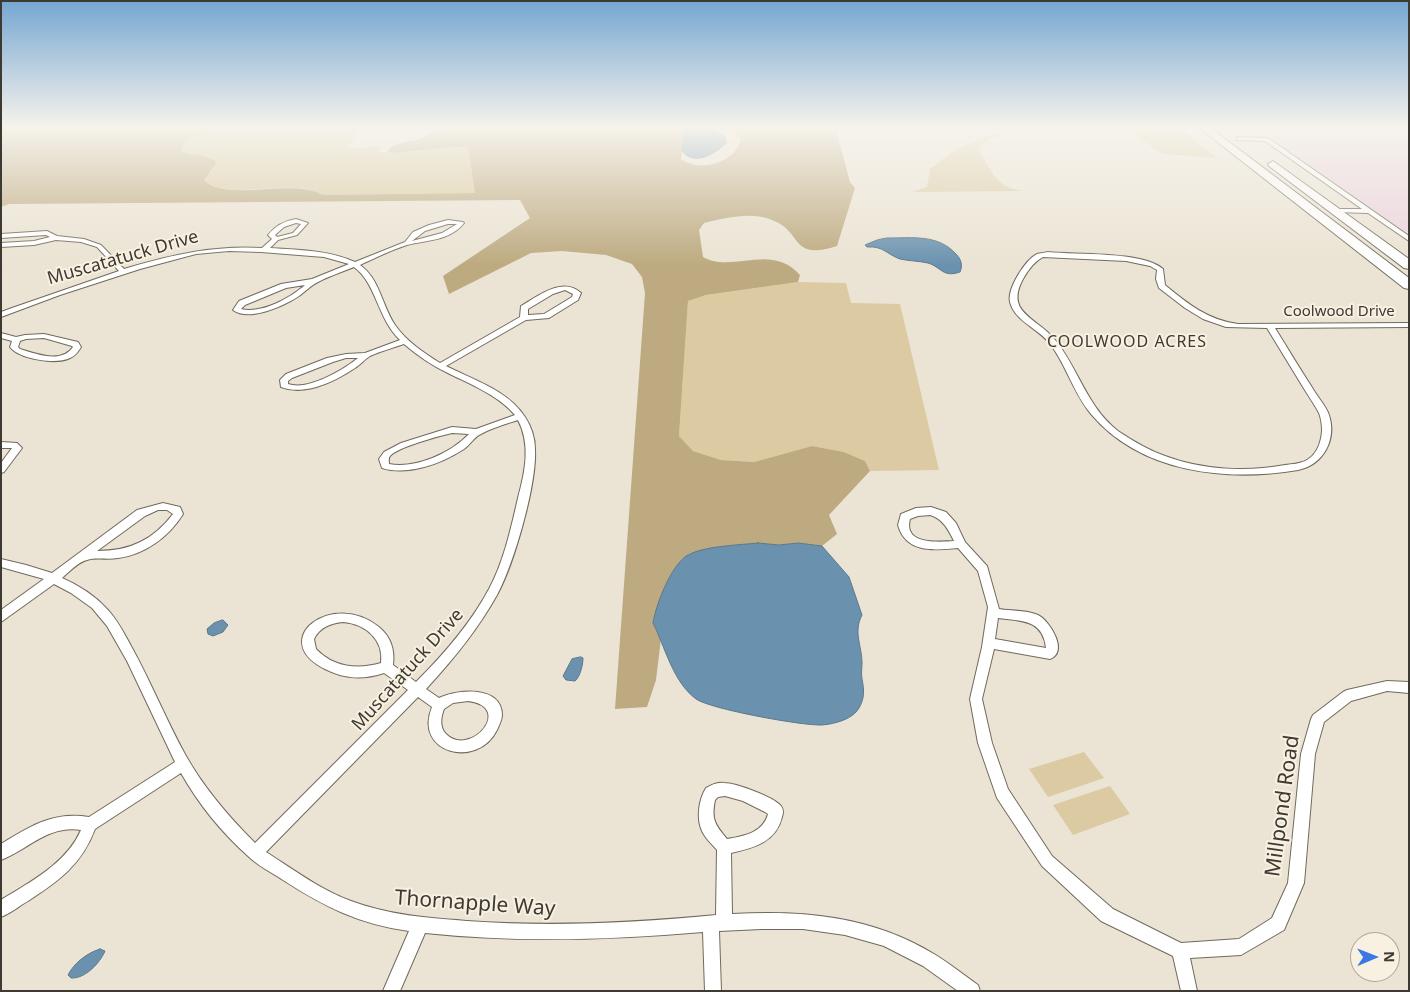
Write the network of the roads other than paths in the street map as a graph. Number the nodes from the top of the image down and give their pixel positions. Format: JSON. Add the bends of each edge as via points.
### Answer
{"nodes":[{"id":1,"x":1262,"y":172,"type":"edge"},
{"id":2,"x":1283,"y":172,"type":"edge"},
{"id":3,"x":1313,"y":172,"type":"edge"},
{"id":4,"x":1336,"y":211,"type":"junction"},
{"id":5,"x":1369,"y":211,"type":"junction"},
{"id":6,"x":1,"y":236,"type":"edge"},
{"id":7,"x":56,"y":238,"type":"junction"},
{"id":8,"x":276,"y":239,"type":"junction"},
{"id":9,"x":1409,"y":239,"type":"edge"},
{"id":10,"x":408,"y":243,"type":"junction"},
{"id":11,"x":1,"y":245,"type":"edge"},
{"id":12,"x":264,"y":250,"type":"junction"},
{"id":13,"x":355,"y":264,"type":"junction"},
{"id":14,"x":1409,"y":264,"type":"edge"},
{"id":15,"x":123,"y":272,"type":"junction"},
{"id":16,"x":314,"y":281,"type":"junction"},
{"id":17,"x":1409,"y":285,"type":"edge"},
{"id":18,"x":1,"y":315,"type":"edge"},
{"id":19,"x":524,"y":318,"type":"junction"},
{"id":20,"x":1409,"y":325,"type":"edge"},
{"id":21,"x":1270,"y":326,"type":"junction"},
{"id":22,"x":1,"y":336,"type":"edge"},
{"id":23,"x":16,"y":340,"type":"junction"},
{"id":24,"x":404,"y":340,"type":"junction"},
{"id":25,"x":366,"y":355,"type":"junction"},
{"id":26,"x":440,"y":366,"type":"junction"},
{"id":27,"x":520,"y":416,"type":"junction"},
{"id":28,"x":477,"y":432,"type":"junction"},
{"id":29,"x":1,"y":445,"type":"edge"},
{"id":30,"x":1,"y":470,"type":"edge"},
{"id":31,"x":961,"y":544,"type":"dead end"},
{"id":32,"x":84,"y":556,"type":"junction"},
{"id":33,"x":1,"y":563,"type":"edge"},
{"id":34,"x":52,"y":579,"type":"junction"},
{"id":35,"x":993,"y":613,"type":"junction"},
{"id":36,"x":2,"y":615,"type":"edge"},
{"id":37,"x":988,"y":643,"type":"junction"},
{"id":38,"x":386,"y":667,"type":"junction"},
{"id":39,"x":1409,"y":688,"type":"edge"},
{"id":40,"x":418,"y":689,"type":"junction"},
{"id":41,"x":439,"y":705,"type":"junction"},
{"id":42,"x":183,"y":764,"type":"junction"},
{"id":43,"x":90,"y":824,"type":"junction"},
{"id":44,"x":724,"y":847,"type":"junction"},
{"id":45,"x":1,"y":853,"type":"edge"},
{"id":46,"x":255,"y":853,"type":"junction"},
{"id":47,"x":1,"y":909,"type":"edge"},
{"id":48,"x":717,"y":922,"type":"junction"},
{"id":49,"x":420,"y":925,"type":"junction"},
{"id":50,"x":1180,"y":951,"type":"junction"},
{"id":51,"x":391,"y":991,"type":"edge"},
{"id":52,"x":713,"y":991,"type":"edge"},
{"id":53,"x":972,"y":991,"type":"edge"},
{"id":54,"x":1189,"y":991,"type":"edge"}],
"edges":[{"from":1,"to":17,"type":"highway"},
{"from":2,"to":4,"type":"highway"},
{"from":3,"to":5,"type":"street"},
{"from":4,"to":5,"type":"street"},
{"from":4,"to":14,"type":"highway"},
{"from":5,"to":9,"type":"street"},
{"from":6,"to":7,"type":"street","via":[[47,233]]},
{"from":7,"to":11,"type":"street"},
{"from":7,"to":15,"type":"street","via":[[82,240],[99,246]]},
{"from":8,"to":8,"type":"street","via":[[290,236],[305,224],[300,221],[285,223],[271,235]]},
{"from":8,"to":12,"type":"street"},
{"from":10,"to":10,"type":"street","via":[[433,239],[461,223],[442,222],[412,234]]},
{"from":10,"to":13,"type":"street"},
{"from":12,"to":13,"type":"street","name":"Muscatatuck Drive","via":[[326,255]]},
{"from":12,"to":15,"type":"street","name":"Muscatatuck Drive","via":[[207,251]]},
{"from":13,"to":16,"type":"street"},
{"from":13,"to":24,"type":"street","name":"Muscatatuck Drive","via":[[368,275],[388,321]]},
{"from":15,"to":18,"type":"street","name":"Muscatatuck Drive"},
{"from":16,"to":16,"type":"street","via":[[284,286],[242,303],[237,310],[258,312],[296,295]]},
{"from":19,"to":19,"type":"street","via":[[546,316],[575,298],[576,290],[556,290],[524,308]]},
{"from":19,"to":26,"type":"street"},
{"from":20,"to":21,"type":"street","name":"Coolwood Drive"},
{"from":21,"to":21,"type":"street","name":"Coolwood Drive","via":[[1227,325],[1208,320],[1162,286],[1160,268],[1137,260],[1044,255],[1034,260],[1020,278],[1012,298],[1021,314],[1049,336],[1095,413],[1112,429],[1165,459],[1200,468],[1261,470],[1305,465],[1314,460],[1324,445],[1327,423],[1324,414]]},
{"from":22,"to":23,"type":"street"},
{"from":23,"to":23,"type":"street","via":[[14,347],[17,351],[47,359],[64,357],[77,347],[44,336]]},
{"from":24,"to":25,"type":"street"},
{"from":24,"to":26,"type":"street","name":"Muscatatuck Drive"},
{"from":25,"to":25,"type":"street","via":[[330,360],[289,376],[284,385],[304,388],[350,370]]},
{"from":26,"to":27,"type":"street","name":"Muscatatuck Drive","via":[[493,394]]},
{"from":27,"to":28,"type":"street"},
{"from":27,"to":40,"type":"street","name":"Muscatatuck Drive","via":[[529,434],[532,456],[517,524],[501,575],[479,616]]},
{"from":28,"to":28,"type":"street","via":[[452,430],[404,445],[387,454],[385,466],[405,469],[451,452]]},
{"from":29,"to":30,"type":"street","via":[[14,445],[16,448]]},
{"from":31,"to":35,"type":"street","via":[[983,569]]},
{"from":32,"to":32,"type":"street","via":[[114,555],[135,550],[161,532],[178,514],[168,506],[141,513]]},
{"from":32,"to":34,"type":"street"},
{"from":33,"to":34,"type":"street","name":"Thornapple Way"},
{"from":34,"to":36,"type":"street"},
{"from":34,"to":42,"type":"street","name":"Thornapple Way","via":[[77,590],[98,606],[117,630]]},
{"from":35,"to":37,"type":"street"},
{"from":35,"to":37,"type":"street","via":[[1040,621],[1045,626],[1052,652]]},
{"from":37,"to":50,"type":"street","via":[[976,699],[985,743],[1002,793],[1047,860],[1107,915]]},
{"from":38,"to":38,"type":"street","via":[[389,655],[384,638],[358,620],[331,618],[319,624],[310,635],[308,646],[317,659],[342,672],[366,673]]},
{"from":38,"to":40,"type":"street"},
{"from":39,"to":50,"type":"street","name":"Millpond Road","via":[[1387,686],[1347,696],[1318,719],[1308,754],[1296,883],[1278,924],[1241,947]]},
{"from":40,"to":41,"type":"street"},
{"from":40,"to":46,"type":"street","name":"Muscatatuck Drive"},
{"from":41,"to":41,"type":"street","via":[[435,729],[451,745],[477,744],[490,735],[496,715],[486,702],[467,695],[455,696]]},
{"from":42,"to":43,"type":"street"},
{"from":42,"to":46,"type":"street","name":"Thornapple Way","via":[[215,808]]},
{"from":43,"to":45,"type":"street","via":[[76,821],[53,824]]},
{"from":43,"to":47,"type":"street","via":[[69,863]]},
{"from":44,"to":44,"type":"street","via":[[758,838],[774,823],[776,811],[767,804],[730,790],[712,792],[708,798],[708,828]]},
{"from":44,"to":48,"type":"street"},
{"from":46,"to":49,"type":"street","name":"Thornapple Way","via":[[323,897],[370,916]]},
{"from":48,"to":49,"type":"street","name":"Thornapple Way","via":[[620,931],[522,933]]},
{"from":48,"to":52,"type":"street"},
{"from":48,"to":53,"type":"street","name":"Thornapple Way","via":[[802,920],[874,933],[922,954]]},
{"from":49,"to":51,"type":"street"},
{"from":50,"to":54,"type":"street"}]}
